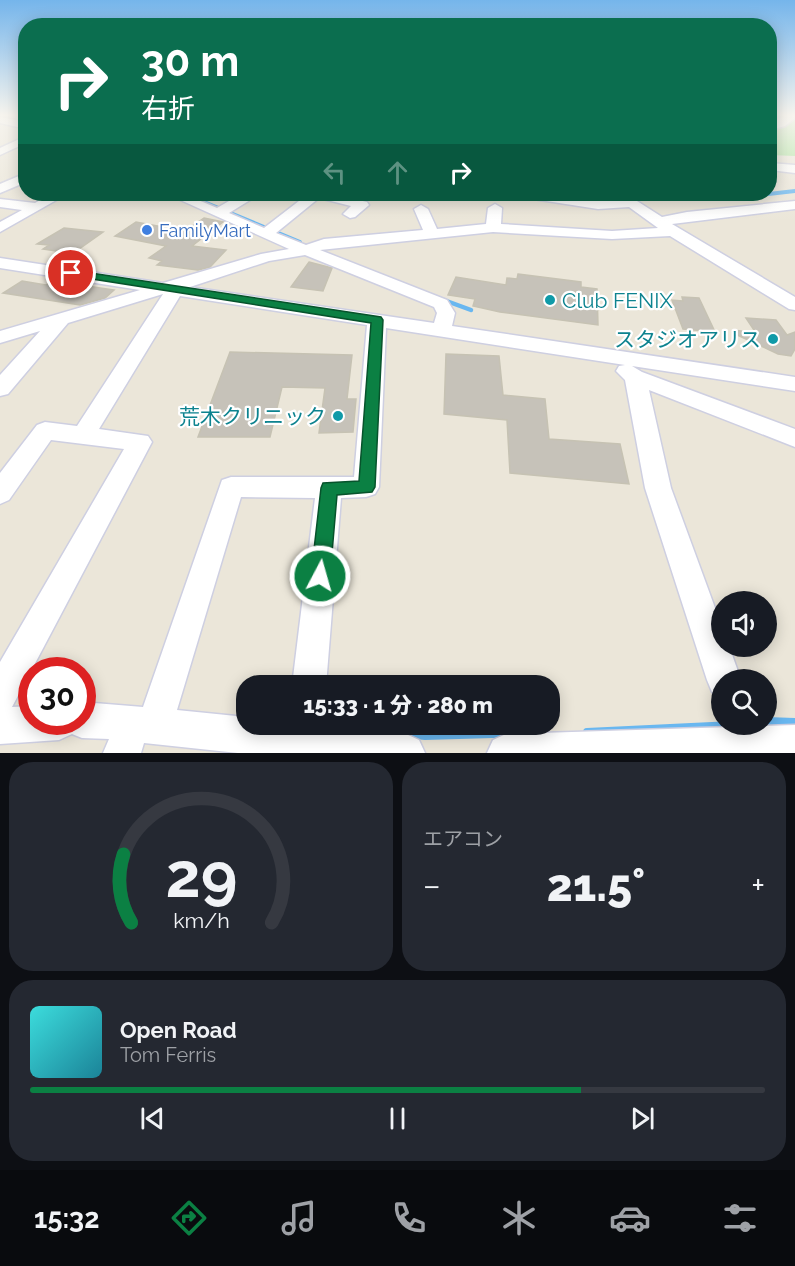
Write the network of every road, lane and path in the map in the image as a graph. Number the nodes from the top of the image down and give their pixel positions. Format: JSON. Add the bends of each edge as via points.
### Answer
{"nodes":[{"id":1,"x":777,"y":168,"type":"edge"},
{"id":2,"x":795,"y":169,"type":"edge"},
{"id":3,"x":18,"y":181,"type":"edge"},
{"id":4,"x":0,"y":189,"type":"edge"},
{"id":5,"x":47,"y":201,"type":"edge"},
{"id":6,"x":194,"y":201,"type":"edge"},
{"id":7,"x":235,"y":201,"type":"edge"},
{"id":8,"x":308,"y":201,"type":"edge"},
{"id":9,"x":346,"y":201,"type":"edge"},
{"id":10,"x":572,"y":201,"type":"edge"},
{"id":11,"x":629,"y":201,"type":"edge"},
{"id":12,"x":0,"y":203,"type":"edge"},
{"id":13,"x":632,"y":203,"type":"junction"},
{"id":14,"x":795,"y":206,"type":"edge"},
{"id":15,"x":36,"y":207,"type":"junction"},
{"id":16,"x":495,"y":208,"type":"dead end"},
{"id":17,"x":222,"y":211,"type":"junction"},
{"id":18,"x":441,"y":213,"type":"dead end"},
{"id":19,"x":350,"y":214,"type":"dead end"},
{"id":20,"x":667,"y":227,"type":"junction"},
{"id":21,"x":0,"y":228,"type":"edge"},
{"id":22,"x":493,"y":228,"type":"junction"},
{"id":23,"x":270,"y":232,"type":"junction"},
{"id":24,"x":432,"y":233,"type":"junction"},
{"id":25,"x":304,"y":249,"type":"junction"},
{"id":26,"x":0,"y":253,"type":"edge"},
{"id":27,"x":0,"y":262,"type":"edge"},
{"id":28,"x":176,"y":286,"type":"junction"},
{"id":29,"x":795,"y":305,"type":"edge"},
{"id":30,"x":61,"y":319,"type":"junction"},
{"id":31,"x":377,"y":320,"type":"junction"},
{"id":32,"x":442,"y":325,"type":"junction"},
{"id":33,"x":0,"y":337,"type":"edge"},
{"id":34,"x":624,"y":360,"type":"junction"},
{"id":35,"x":795,"y":374,"type":"edge"},
{"id":36,"x":795,"y":384,"type":"edge"},
{"id":37,"x":0,"y":389,"type":"edge"},
{"id":38,"x":84,"y":436,"type":"junction"},
{"id":39,"x":795,"y":438,"type":"edge"},
{"id":40,"x":329,"y":488,"type":"junction"},
{"id":41,"x":0,"y":493,"type":"edge"},
{"id":42,"x":720,"y":669,"type":"edge"},
{"id":43,"x":310,"y":675,"type":"edge"},
{"id":44,"x":0,"y":695,"type":"edge"},
{"id":45,"x":96,"y":720,"type":"edge"},
{"id":46,"x":18,"y":725,"type":"edge"},
{"id":47,"x":0,"y":726,"type":"edge"},
{"id":48,"x":136,"y":735,"type":"edge"},
{"id":49,"x":289,"y":740,"type":"edge"},
{"id":50,"x":729,"y":741,"type":"edge"},
{"id":51,"x":795,"y":743,"type":"edge"},
{"id":52,"x":570,"y":752,"type":"edge"},
{"id":53,"x":406,"y":753,"type":"edge"},
{"id":54,"x":506,"y":753,"type":"edge"}],
"edges":[{"from":1,"to":2,"type":"street"},
{"from":3,"to":4,"type":"street"},
{"from":5,"to":15,"type":"street"},
{"from":6,"to":17,"type":"street"},
{"from":7,"to":17,"type":"street"},
{"from":8,"to":23,"type":"street"},
{"from":9,"to":19,"type":"street","via":[[362,205]]},
{"from":10,"to":13,"type":"street","via":[[598,205]]},
{"from":11,"to":13,"type":"street"},
{"from":12,"to":15,"type":"street"},
{"from":13,"to":20,"type":"street"},
{"from":14,"to":20,"type":"street","via":[[687,216]]},
{"from":15,"to":21,"type":"street"},
{"from":16,"to":22,"type":"street"},
{"from":17,"to":23,"type":"street"},
{"from":18,"to":24,"type":"street","via":[[422,211]]},
{"from":20,"to":22,"type":"street","via":[[612,236]]},
{"from":20,"to":29,"type":"street"},
{"from":22,"to":24,"type":"street"},
{"from":23,"to":25,"type":"street"},
{"from":24,"to":25,"type":"street"},
{"from":25,"to":28,"type":"street"},
{"from":25,"to":32,"type":"street","via":[[441,304],[446,313]]},
{"from":26,"to":28,"type":"street"},
{"from":27,"to":28,"type":"street"},
{"from":28,"to":30,"type":"street"},
{"from":28,"to":31,"type":"street"},
{"from":28,"to":32,"type":"street"},
{"from":28,"to":38,"type":"street"},
{"from":30,"to":33,"type":"street"},
{"from":30,"to":37,"type":"street"},
{"from":31,"to":32,"type":"street"},
{"from":31,"to":40,"type":"street","via":[[366,487]]},
{"from":32,"to":34,"type":"street"},
{"from":34,"to":35,"type":"street"},
{"from":34,"to":36,"type":"street"},
{"from":34,"to":39,"type":"street"},
{"from":34,"to":42,"type":"street","via":[[658,488]]},
{"from":38,"to":41,"type":"street","via":[[45,431]]},
{"from":38,"to":44,"type":"street","via":[[140,442]]},
{"from":40,"to":43,"type":"street"},
{"from":40,"to":48,"type":"street","via":[[231,488]]},
{"from":45,"to":48,"type":"street","via":[[110,721]]},
{"from":46,"to":47,"type":"street"},
{"from":48,"to":49,"type":"street"},
{"from":49,"to":53,"type":"street"},
{"from":50,"to":51,"type":"street"},
{"from":50,"to":52,"type":"street"},
{"from":52,"to":54,"type":"street"}]}
